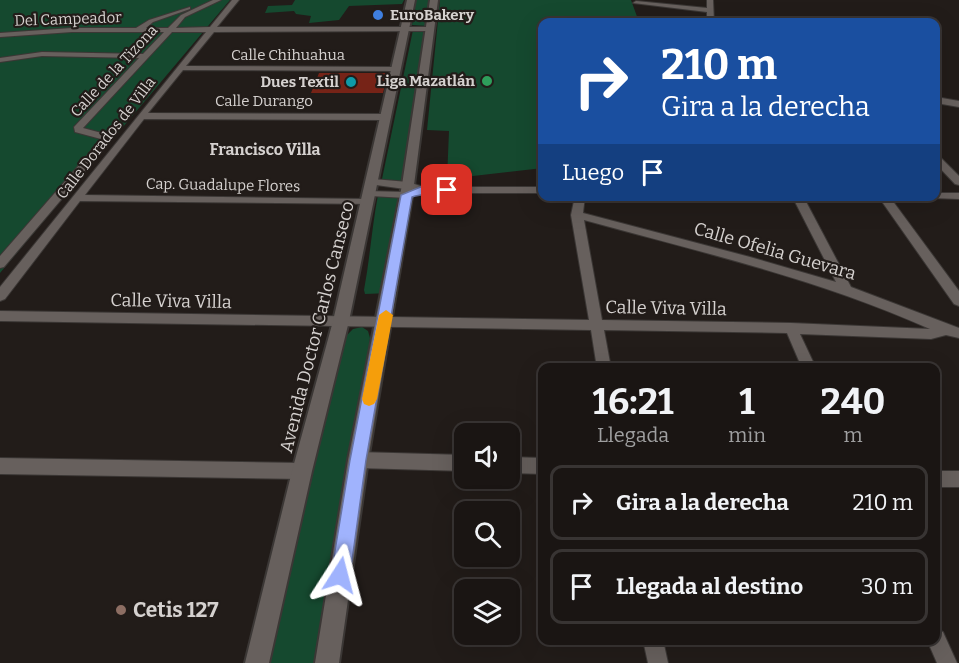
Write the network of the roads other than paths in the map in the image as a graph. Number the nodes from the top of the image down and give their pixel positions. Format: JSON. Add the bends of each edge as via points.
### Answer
{"nodes":[{"id":1,"x":207,"y":0,"type":"edge"},
{"id":2,"x":218,"y":0,"type":"edge"},
{"id":3,"x":236,"y":0,"type":"edge"},
{"id":4,"x":411,"y":0,"type":"edge"},
{"id":5,"x":434,"y":0,"type":"edge"},
{"id":6,"x":710,"y":0,"type":"edge"},
{"id":7,"x":636,"y":3,"type":"dead end"},
{"id":8,"x":711,"y":10,"type":"junction"},
{"id":9,"x":179,"y":11,"type":"junction"},
{"id":10,"x":189,"y":13,"type":"junction"},
{"id":11,"x":711,"y":18,"type":"edge"},
{"id":12,"x":140,"y":28,"type":"junction"},
{"id":13,"x":172,"y":28,"type":"junction"},
{"id":14,"x":214,"y":28,"type":"junction"},
{"id":15,"x":405,"y":28,"type":"junction"},
{"id":16,"x":429,"y":29,"type":"junction"},
{"id":17,"x":0,"y":34,"type":"edge"},
{"id":18,"x":144,"y":56,"type":"junction"},
{"id":19,"x":0,"y":60,"type":"edge"},
{"id":20,"x":182,"y":68,"type":"junction"},
{"id":21,"x":395,"y":69,"type":"junction"},
{"id":22,"x":940,"y":101,"type":"edge"},
{"id":23,"x":959,"y":104,"type":"edge"},
{"id":24,"x":141,"y":116,"type":"junction"},
{"id":25,"x":386,"y":117,"type":"junction"},
{"id":26,"x":940,"y":162,"type":"edge"},
{"id":27,"x":959,"y":182,"type":"edge"},
{"id":28,"x":413,"y":190,"type":"junction"},
{"id":29,"x":538,"y":190,"type":"edge"},
{"id":30,"x":371,"y":193,"type":"junction"},
{"id":31,"x":940,"y":196,"type":"edge"},
{"id":32,"x":959,"y":196,"type":"edge"},
{"id":33,"x":78,"y":198,"type":"junction"},
{"id":34,"x":579,"y":201,"type":"edge"},
{"id":35,"x":800,"y":201,"type":"edge"},
{"id":36,"x":887,"y":201,"type":"edge"},
{"id":37,"x":578,"y":215,"type":"junction"},
{"id":38,"x":0,"y":264,"type":"edge"},
{"id":39,"x":846,"y":290,"type":"junction"},
{"id":40,"x":0,"y":296,"type":"edge"},
{"id":41,"x":959,"y":301,"type":"edge"},
{"id":42,"x":0,"y":316,"type":"edge"},
{"id":43,"x":341,"y":321,"type":"junction"},
{"id":44,"x":385,"y":322,"type":"junction"},
{"id":45,"x":597,"y":325,"type":"junction"},
{"id":46,"x":791,"y":328,"type":"junction"},
{"id":47,"x":953,"y":331,"type":"edge"},
{"id":48,"x":603,"y":363,"type":"edge"},
{"id":49,"x":807,"y":363,"type":"edge"},
{"id":50,"x":358,"y":460,"type":"junction"},
{"id":51,"x":454,"y":463,"type":"edge"},
{"id":52,"x":520,"y":465,"type":"edge"},
{"id":53,"x":0,"y":466,"type":"edge"},
{"id":54,"x":538,"y":466,"type":"edge"},
{"id":55,"x":302,"y":471,"type":"junction"},
{"id":56,"x":940,"y":479,"type":"edge"},
{"id":57,"x":959,"y":479,"type":"edge"},
{"id":58,"x":654,"y":645,"type":"edge"},
{"id":59,"x":939,"y":645,"type":"edge"},
{"id":60,"x":257,"y":663,"type":"edge"},
{"id":61,"x":327,"y":663,"type":"edge"},
{"id":62,"x":657,"y":663,"type":"edge"},
{"id":63,"x":947,"y":663,"type":"edge"}],
"edges":[{"from":1,"to":9,"type":"street","name":"Del Campeador"},
{"from":2,"to":10,"type":"street"},
{"from":3,"to":14,"type":"street","name":"Calle Dorados de Villa"},
{"from":4,"to":15,"type":"main road","name":"Avenida Doctor Carlos Canseco"},
{"from":5,"to":16,"type":"main road"},
{"from":6,"to":8,"type":"street"},
{"from":7,"to":8,"type":"street"},
{"from":8,"to":11,"type":"street"},
{"from":9,"to":10,"type":"street"},
{"from":9,"to":12,"type":"street","name":"Del Campeador"},
{"from":10,"to":13,"type":"street"},
{"from":12,"to":13,"type":"street","name":"Del Campeador"},
{"from":12,"to":17,"type":"street","name":"Del Campeador"},
{"from":13,"to":14,"type":"street","name":"Del Campeador"},
{"from":13,"to":18,"type":"street","name":"Calle de la Tizona"},
{"from":14,"to":15,"type":"street","name":"Del Campeador"},
{"from":14,"to":20,"type":"street","name":"Calle Dorados de Villa"},
{"from":15,"to":16,"type":"street","name":"Del Campeador"},
{"from":15,"to":21,"type":"main road","name":"Avenida Doctor Carlos Canseco"},
{"from":16,"to":28,"type":"main road"},
{"from":18,"to":19,"type":"street","via":[[42,54]]},
{"from":18,"to":38,"type":"street","name":"Calle de la Tizona","via":[[79,127],[82,133],[106,137],[105,142]]},
{"from":20,"to":21,"type":"street","name":"Calle Chihuahua"},
{"from":20,"to":24,"type":"street","name":"Calle Dorados de Villa"},
{"from":21,"to":25,"type":"main road","name":"Avenida Doctor Carlos Canseco"},
{"from":22,"to":23,"type":"street"},
{"from":24,"to":25,"type":"street","name":"Calle Durango"},
{"from":24,"to":33,"type":"street","name":"Calle Dorados de Villa"},
{"from":25,"to":30,"type":"main road","name":"Avenida Doctor Carlos Canseco"},
{"from":26,"to":27,"type":"street"},
{"from":28,"to":29,"type":"street"},
{"from":28,"to":30,"type":"street","name":"Cap. Guadalupe Flores"},
{"from":28,"to":44,"type":"main road"},
{"from":30,"to":33,"type":"street","name":"Cap. Guadalupe Flores"},
{"from":30,"to":43,"type":"main road","name":"Avenida Doctor Carlos Canseco"},
{"from":31,"to":32,"type":"street"},
{"from":33,"to":40,"type":"street","name":"Calle Dorados de Villa"},
{"from":34,"to":37,"type":"street"},
{"from":35,"to":39,"type":"street"},
{"from":36,"to":41,"type":"street"},
{"from":37,"to":39,"type":"street","name":"Calle Ofelia Guevara"},
{"from":37,"to":45,"type":"street"},
{"from":39,"to":47,"type":"street","name":"Calle Ofelia Guevara"},
{"from":42,"to":43,"type":"street","name":"Calle Viva Villa"},
{"from":43,"to":44,"type":"street","name":"Calle Viva Villa"},
{"from":43,"to":55,"type":"main road","name":"Avenida Doctor Carlos Canseco"},
{"from":44,"to":45,"type":"street","name":"Calle Viva Villa"},
{"from":44,"to":50,"type":"main road"},
{"from":45,"to":46,"type":"street","name":"Calle Viva Villa"},
{"from":45,"to":48,"type":"street"},
{"from":46,"to":47,"type":"street","name":"Calle Viva Villa","via":[[931,334]]},
{"from":46,"to":49,"type":"street"},
{"from":50,"to":51,"type":"street"},
{"from":50,"to":61,"type":"main road"},
{"from":52,"to":54,"type":"street"},
{"from":53,"to":55,"type":"street"},
{"from":55,"to":60,"type":"main road","name":"Avenida Doctor Carlos Canseco"},
{"from":56,"to":57,"type":"street"},
{"from":58,"to":62,"type":"street"},
{"from":59,"to":63,"type":"street"}]}
